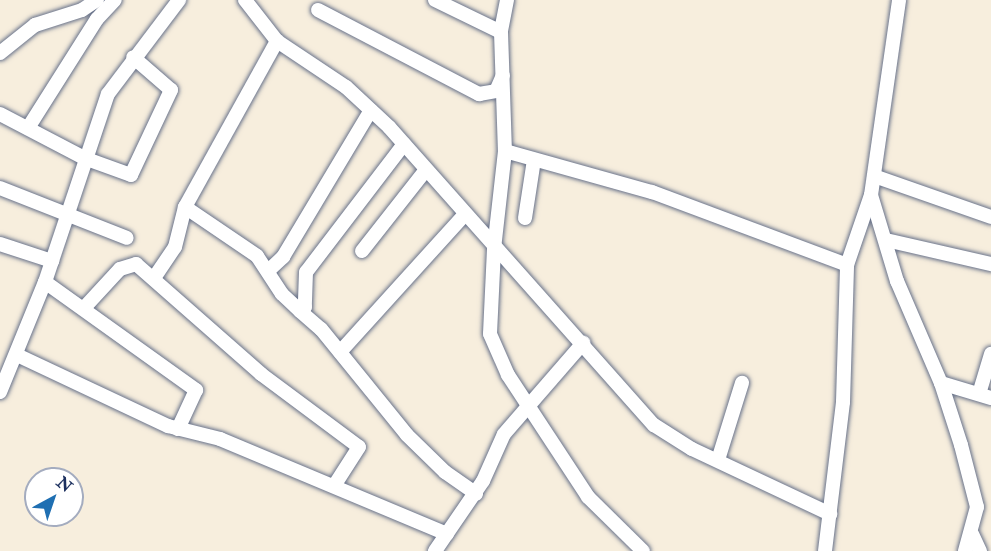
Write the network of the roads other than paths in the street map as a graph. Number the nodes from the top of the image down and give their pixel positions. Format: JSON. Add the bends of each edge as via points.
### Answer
{"nodes":[{"id":1,"x":97,"y":0,"type":"edge"},
{"id":2,"x":115,"y":0,"type":"edge"},
{"id":3,"x":179,"y":0,"type":"edge"},
{"id":4,"x":245,"y":0,"type":"edge"},
{"id":5,"x":435,"y":0,"type":"edge"},
{"id":6,"x":507,"y":0,"type":"edge"},
{"id":7,"x":898,"y":0,"type":"edge"},
{"id":8,"x":318,"y":10,"type":"dead end"},
{"id":9,"x":501,"y":32,"type":"junction"},
{"id":10,"x":277,"y":41,"type":"junction"},
{"id":11,"x":0,"y":53,"type":"edge"},
{"id":12,"x":133,"y":57,"type":"junction"},
{"id":13,"x":505,"y":70,"type":"junction"},
{"id":14,"x":371,"y":110,"type":"junction"},
{"id":15,"x":0,"y":114,"type":"edge"},
{"id":16,"x":28,"y":128,"type":"junction"},
{"id":17,"x":404,"y":144,"type":"junction"},
{"id":18,"x":505,"y":151,"type":"junction"},
{"id":19,"x":84,"y":158,"type":"junction"},
{"id":20,"x":534,"y":160,"type":"junction"},
{"id":21,"x":425,"y":171,"type":"junction"},
{"id":22,"x":874,"y":177,"type":"junction"},
{"id":23,"x":0,"y":188,"type":"edge"},
{"id":24,"x":871,"y":195,"type":"junction"},
{"id":25,"x":185,"y":207,"type":"junction"},
{"id":26,"x":68,"y":212,"type":"junction"},
{"id":27,"x":465,"y":214,"type":"junction"},
{"id":28,"x":991,"y":217,"type":"edge"},
{"id":29,"x":525,"y":218,"type":"dead end"},
{"id":30,"x":127,"y":238,"type":"dead end"},
{"id":31,"x":886,"y":240,"type":"junction"},
{"id":32,"x":0,"y":244,"type":"edge"},
{"id":33,"x":494,"y":249,"type":"junction"},
{"id":34,"x":363,"y":251,"type":"dead end"},
{"id":35,"x":52,"y":261,"type":"junction"},
{"id":36,"x":991,"y":264,"type":"edge"},
{"id":37,"x":846,"y":265,"type":"junction"},
{"id":38,"x":268,"y":271,"type":"junction"},
{"id":39,"x":154,"y":278,"type":"junction"},
{"id":40,"x":45,"y":282,"type":"junction"},
{"id":41,"x":84,"y":308,"type":"junction"},
{"id":42,"x":300,"y":311,"type":"junction"},
{"id":43,"x":583,"y":343,"type":"junction"},
{"id":44,"x":340,"y":352,"type":"junction"},
{"id":45,"x":991,"y":354,"type":"edge"},
{"id":46,"x":17,"y":355,"type":"junction"},
{"id":47,"x":742,"y":383,"type":"dead end"},
{"id":48,"x":941,"y":383,"type":"junction"},
{"id":49,"x":0,"y":392,"type":"edge"},
{"id":50,"x":985,"y":396,"type":"edge"},
{"id":51,"x":527,"y":406,"type":"junction"},
{"id":52,"x":178,"y":429,"type":"junction"},
{"id":53,"x":718,"y":460,"type":"junction"},
{"id":54,"x":334,"y":486,"type":"junction"},
{"id":55,"x":476,"y":494,"type":"junction"},
{"id":56,"x":984,"y":506,"type":"edge"},
{"id":57,"x":830,"y":514,"type":"junction"},
{"id":58,"x":447,"y":534,"type":"junction"},
{"id":59,"x":972,"y":534,"type":"junction"},
{"id":60,"x":435,"y":551,"type":"edge"},
{"id":61,"x":643,"y":551,"type":"edge"},
{"id":62,"x":825,"y":551,"type":"edge"},
{"id":63,"x":965,"y":551,"type":"edge"},
{"id":64,"x":980,"y":551,"type":"edge"}],
"edges":[{"from":1,"to":11,"type":"street","via":[[82,10],[35,25]]},
{"from":2,"to":16,"type":"street","via":[[97,19]]},
{"from":3,"to":12,"type":"street"},
{"from":4,"to":10,"type":"street"},
{"from":5,"to":9,"type":"street"},
{"from":6,"to":9,"type":"street"},
{"from":7,"to":22,"type":"street"},
{"from":8,"to":13,"type":"street","via":[[479,94],[496,91]]},
{"from":9,"to":13,"type":"street"},
{"from":10,"to":14,"type":"street","via":[[346,87]]},
{"from":10,"to":25,"type":"street"},
{"from":12,"to":19,"type":"street","via":[[108,94]]},
{"from":12,"to":19,"type":"street","via":[[171,90],[135,167],[127,175]]},
{"from":13,"to":18,"type":"street"},
{"from":14,"to":17,"type":"street"},
{"from":14,"to":38,"type":"street","via":[[283,257]]},
{"from":15,"to":16,"type":"street"},
{"from":16,"to":19,"type":"street"},
{"from":17,"to":21,"type":"street"},
{"from":17,"to":42,"type":"street","via":[[308,269],[305,307]]},
{"from":18,"to":20,"type":"street"},
{"from":18,"to":33,"type":"street"},
{"from":19,"to":26,"type":"street"},
{"from":20,"to":29,"type":"street"},
{"from":20,"to":37,"type":"street","via":[[652,192]]},
{"from":21,"to":27,"type":"street"},
{"from":21,"to":34,"type":"street"},
{"from":22,"to":24,"type":"street"},
{"from":22,"to":28,"type":"street"},
{"from":23,"to":26,"type":"street"},
{"from":24,"to":31,"type":"street"},
{"from":24,"to":37,"type":"street"},
{"from":25,"to":38,"type":"street","via":[[257,256]]},
{"from":25,"to":39,"type":"street","via":[[175,247]]},
{"from":26,"to":30,"type":"street"},
{"from":26,"to":35,"type":"street"},
{"from":27,"to":33,"type":"street"},
{"from":27,"to":44,"type":"street"},
{"from":31,"to":36,"type":"street"},
{"from":31,"to":48,"type":"street","via":[[908,311]]},
{"from":32,"to":35,"type":"street"},
{"from":33,"to":43,"type":"street"},
{"from":33,"to":51,"type":"street","via":[[490,334],[497,355]]},
{"from":35,"to":40,"type":"street"},
{"from":37,"to":57,"type":"street","via":[[843,402]]},
{"from":38,"to":42,"type":"street","via":[[282,294]]},
{"from":39,"to":41,"type":"street","via":[[136,264],[126,265]]},
{"from":39,"to":54,"type":"street","via":[[261,374],[359,447]]},
{"from":40,"to":41,"type":"street"},
{"from":40,"to":46,"type":"street"},
{"from":41,"to":52,"type":"street","via":[[196,390]]},
{"from":42,"to":44,"type":"street"},
{"from":43,"to":51,"type":"street"},
{"from":43,"to":53,"type":"street","via":[[654,425]]},
{"from":44,"to":55,"type":"street","via":[[407,435],[445,472]]},
{"from":45,"to":50,"type":"street"},
{"from":46,"to":49,"type":"street"},
{"from":46,"to":52,"type":"street"},
{"from":47,"to":53,"type":"street"},
{"from":48,"to":50,"type":"street"},
{"from":48,"to":56,"type":"street"},
{"from":51,"to":55,"type":"street","via":[[504,434]]},
{"from":51,"to":61,"type":"street","via":[[588,497]]},
{"from":52,"to":54,"type":"street","via":[[210,435]]},
{"from":53,"to":57,"type":"street"},
{"from":54,"to":58,"type":"street"},
{"from":55,"to":58,"type":"street"},
{"from":56,"to":59,"type":"street"},
{"from":57,"to":62,"type":"street"},
{"from":58,"to":60,"type":"street"},
{"from":59,"to":63,"type":"street"},
{"from":59,"to":64,"type":"street"}]}
